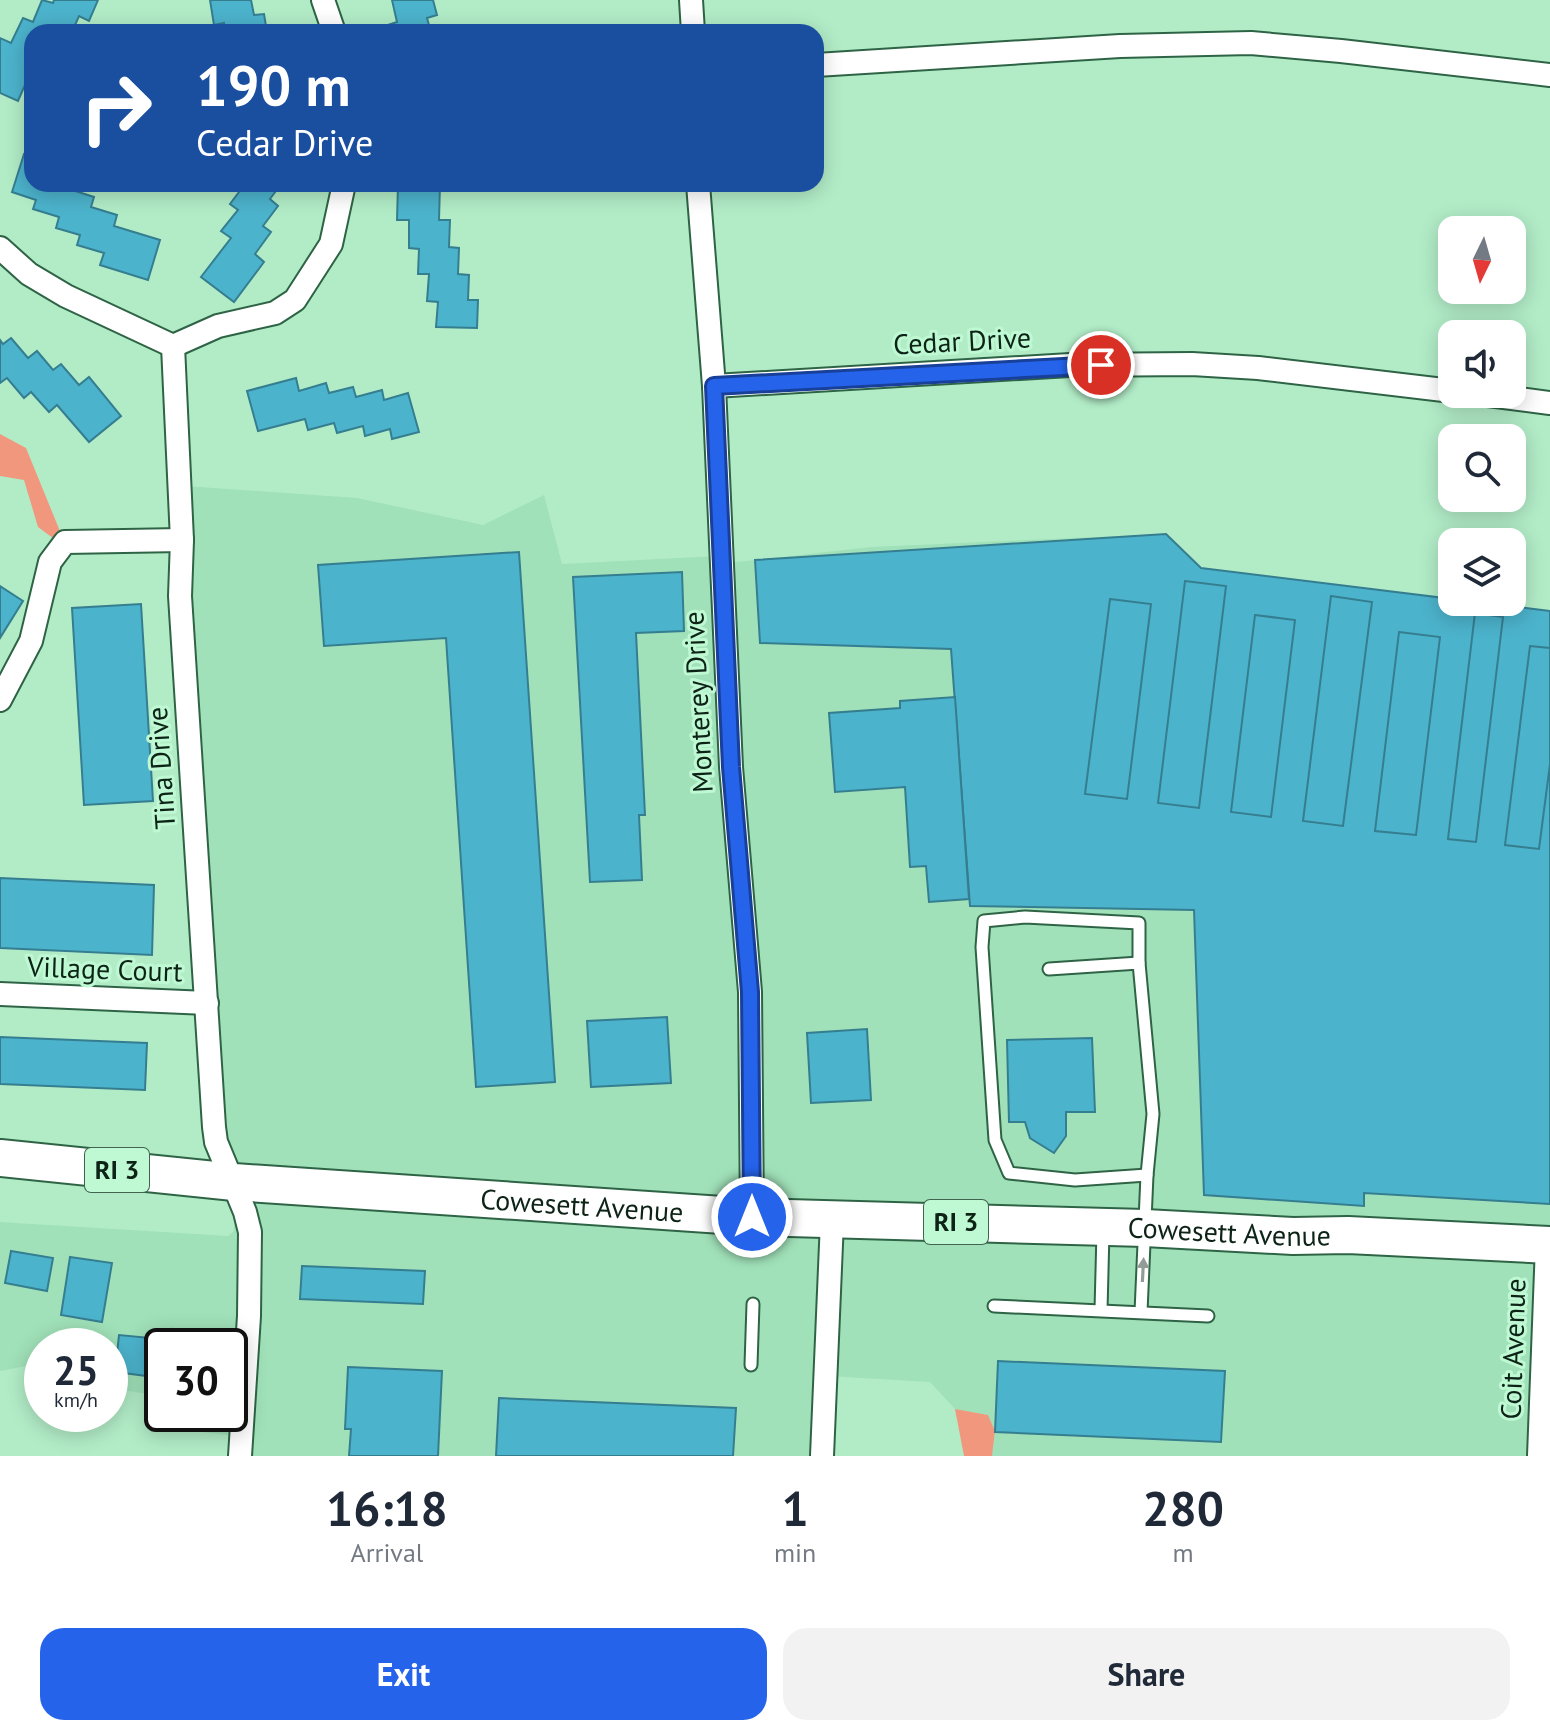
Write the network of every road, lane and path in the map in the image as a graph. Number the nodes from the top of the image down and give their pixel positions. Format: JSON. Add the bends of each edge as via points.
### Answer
{"nodes":[{"id":1,"x":323,"y":0,"type":"edge"},
{"id":2,"x":691,"y":0,"type":"edge"},
{"id":3,"x":331,"y":24,"type":"edge"},
{"id":4,"x":692,"y":24,"type":"edge"},
{"id":5,"x":824,"y":64,"type":"edge"},
{"id":6,"x":1550,"y":75,"type":"edge"},
{"id":7,"x":342,"y":192,"type":"edge"},
{"id":8,"x":699,"y":192,"type":"edge"},
{"id":9,"x":0,"y":248,"type":"edge"},
{"id":10,"x":173,"y":346,"type":"junction"},
{"id":11,"x":714,"y":386,"type":"junction"},
{"id":12,"x":1438,"y":389,"type":"edge"},
{"id":13,"x":1526,"y":400,"type":"edge"},
{"id":14,"x":1550,"y":403,"type":"edge"},
{"id":15,"x":182,"y":540,"type":"junction"},
{"id":16,"x":0,"y":700,"type":"edge"},
{"id":17,"x":1139,"y":963,"type":"junction"},
{"id":18,"x":1049,"y":969,"type":"dead end"},
{"id":19,"x":0,"y":994,"type":"edge"},
{"id":20,"x":207,"y":1003,"type":"junction"},
{"id":21,"x":0,"y":1158,"type":"edge"},
{"id":22,"x":1147,"y":1175,"type":"junction"},
{"id":23,"x":234,"y":1182,"type":"junction"},
{"id":24,"x":752,"y":1217,"type":"junction"},
{"id":25,"x":832,"y":1221,"type":"junction"},
{"id":26,"x":1103,"y":1227,"type":"junction"},
{"id":27,"x":1145,"y":1228,"type":"junction"},
{"id":28,"x":1548,"y":1245,"type":"edge"},
{"id":29,"x":753,"y":1304,"type":"dead end"},
{"id":30,"x":994,"y":1306,"type":"dead end"},
{"id":31,"x":1101,"y":1310,"type":"junction"},
{"id":32,"x":1141,"y":1312,"type":"junction"},
{"id":33,"x":1208,"y":1316,"type":"dead end"},
{"id":34,"x":751,"y":1365,"type":"dead end"},
{"id":35,"x":240,"y":1456,"type":"edge"},
{"id":36,"x":822,"y":1456,"type":"edge"},
{"id":37,"x":1539,"y":1456,"type":"edge"}],
"edges":[{"from":1,"to":3,"type":"street"},
{"from":2,"to":4,"type":"street"},
{"from":5,"to":6,"type":"street","via":[[1251,43]]},
{"from":7,"to":10,"type":"street","via":[[331,244],[295,300],[275,313],[218,326]]},
{"from":8,"to":11,"type":"street","name":"Monterey Drive"},
{"from":9,"to":10,"type":"street","via":[[66,296]]},
{"from":10,"to":15,"type":"street","name":"Tina Drive"},
{"from":11,"to":12,"type":"street","name":"Cedar Drive","via":[[1070,365],[1192,364]]},
{"from":11,"to":24,"type":"street","name":"Monterey Drive","via":[[730,753],[750,992]]},
{"from":13,"to":14,"type":"street"},
{"from":15,"to":16,"type":"street","via":[[65,542],[50,562],[31,641]]},
{"from":15,"to":20,"type":"street","name":"Tina Drive","via":[[180,596]]},
{"from":17,"to":18,"type":"lane"},
{"from":17,"to":22,"type":"lane","via":[[1153,1114]]},
{"from":17,"to":22,"type":"lane","via":[[1139,923],[1025,917],[984,921],[995,1140],[1009,1173],[1075,1180]]},
{"from":19,"to":20,"type":"street","name":"Village Court"},
{"from":20,"to":23,"type":"street","name":"Tina Drive","via":[[216,1142]]},
{"from":21,"to":23,"type":"main road","name":"Cowesett Avenue","number":"RI 3"},
{"from":22,"to":27,"type":"lane"},
{"from":23,"to":24,"type":"main road","name":"Cowesett Avenue","number":"RI 3"},
{"from":23,"to":35,"type":"street","name":"Tina Drive","via":[[251,1252]]},
{"from":24,"to":25,"type":"main road","name":"Cowesett Avenue","number":"RI 3"},
{"from":25,"to":26,"type":"main road","name":"Cowesett Avenue","number":"RI 3"},
{"from":25,"to":36,"type":"street"},
{"from":26,"to":27,"type":"main road","name":"Cowesett Avenue","number":"RI 3"},
{"from":26,"to":31,"type":"lane"},
{"from":27,"to":28,"type":"main road","name":"Cowesett Avenue","number":"RI 3"},
{"from":32,"to":27,"type":"lane","one_way":true},
{"from":28,"to":37,"type":"street","name":"Coit Avenue"},
{"from":29,"to":34,"type":"lane"},
{"from":30,"to":31,"type":"lane"},
{"from":31,"to":32,"type":"lane"},
{"from":32,"to":33,"type":"lane"}]}
